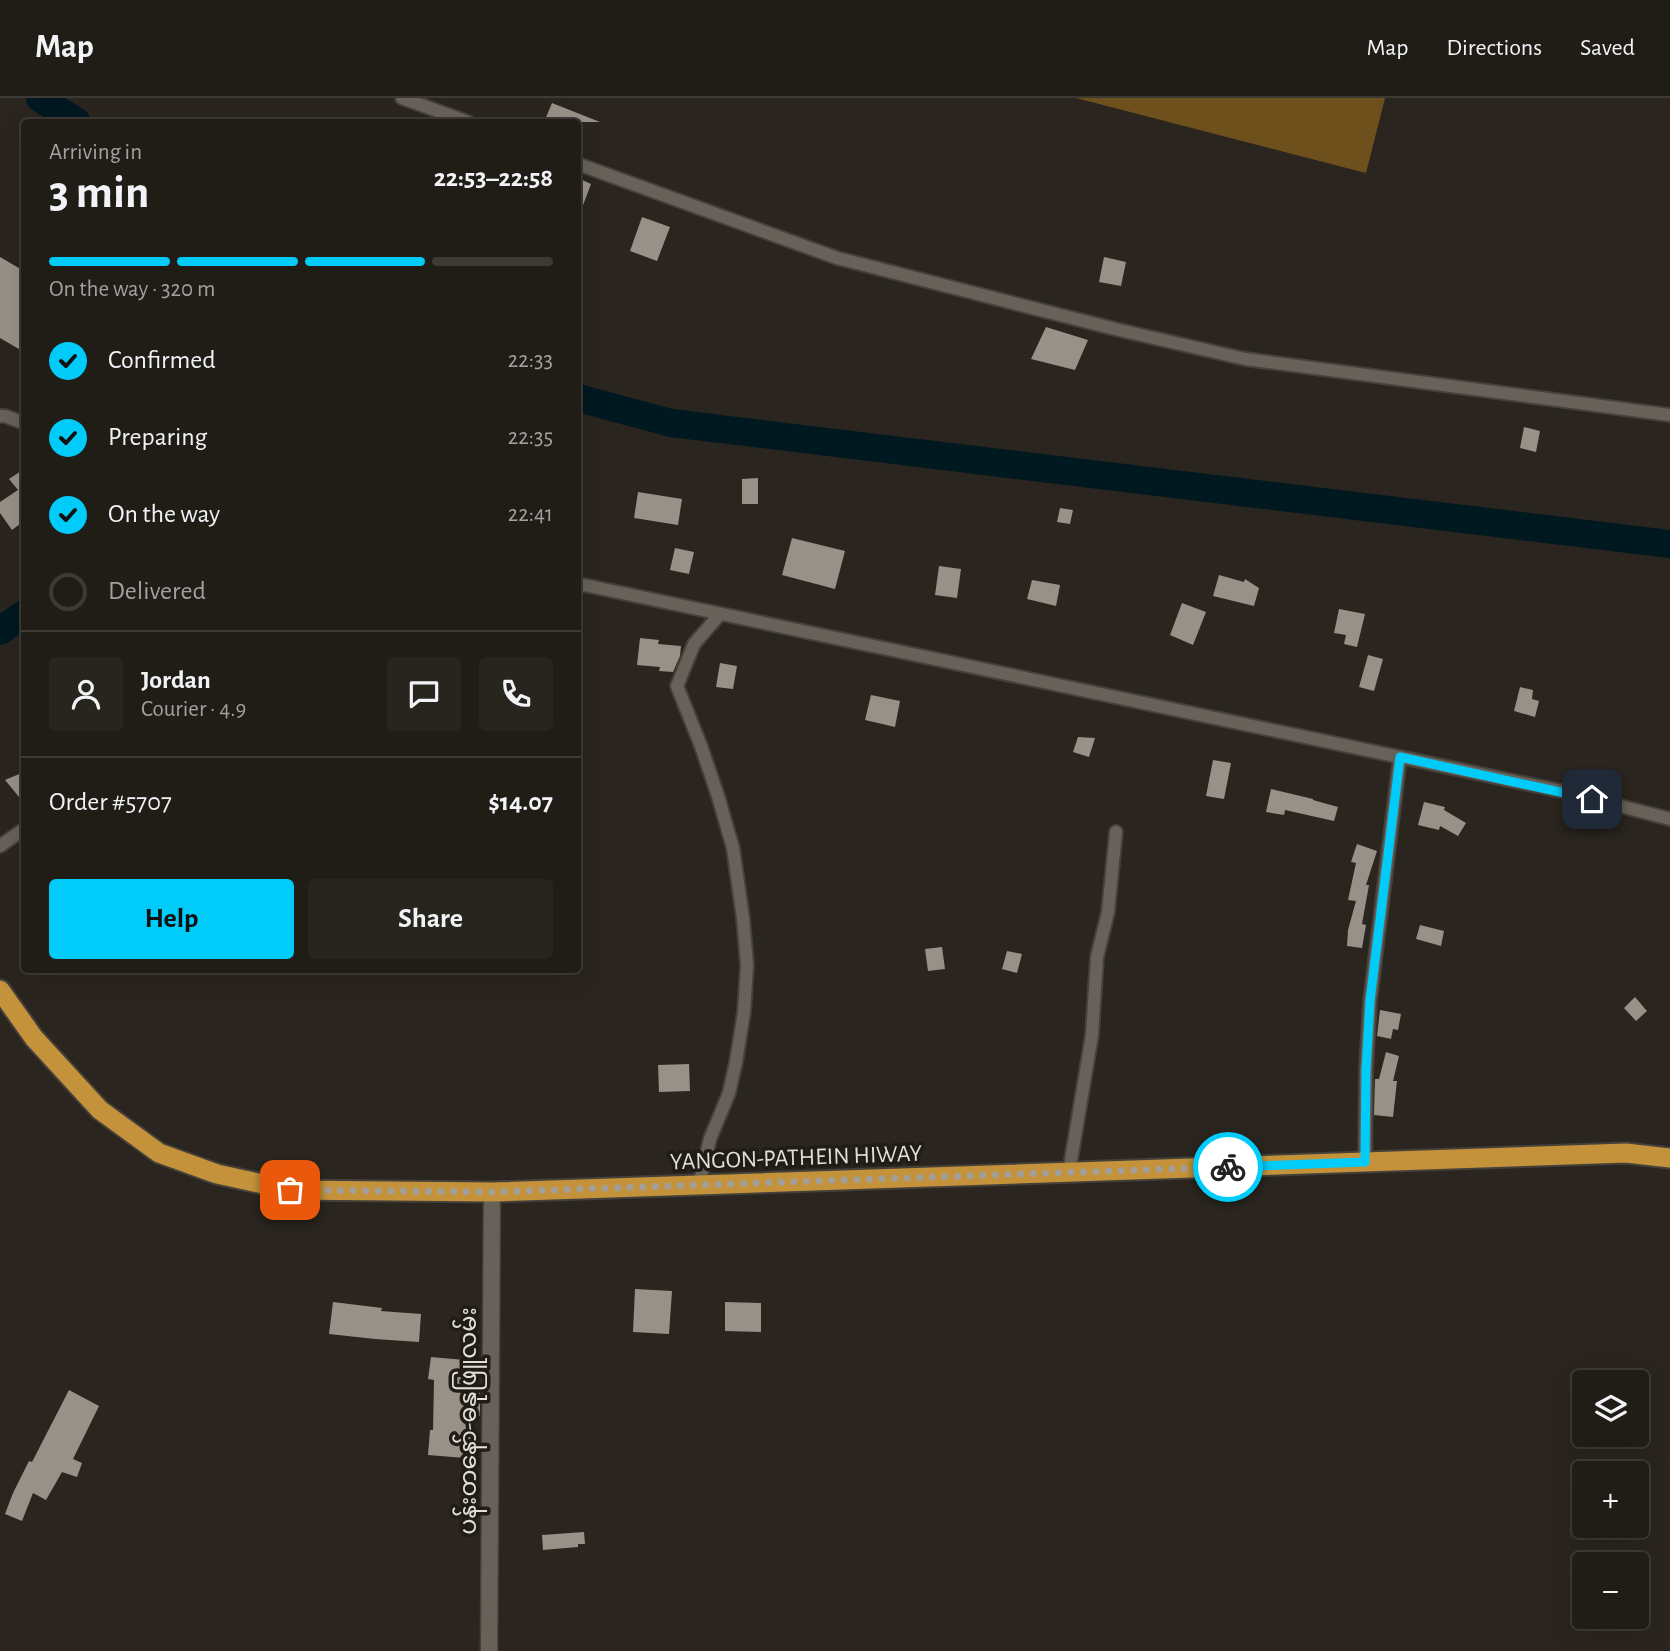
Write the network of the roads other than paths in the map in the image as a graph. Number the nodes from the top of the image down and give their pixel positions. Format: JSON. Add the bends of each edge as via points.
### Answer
{"nodes":[{"id":1,"x":402,"y":98,"type":"edge"},
{"id":2,"x":460,"y":119,"type":"edge"},
{"id":3,"x":581,"y":165,"type":"edge"},
{"id":4,"x":1670,"y":415,"type":"edge"},
{"id":5,"x":0,"y":416,"type":"edge"},
{"id":6,"x":21,"y":422,"type":"edge"},
{"id":7,"x":581,"y":586,"type":"edge"},
{"id":8,"x":720,"y":614,"type":"junction"},
{"id":9,"x":1400,"y":757,"type":"junction"},
{"id":10,"x":1670,"y":819,"type":"edge"},
{"id":11,"x":21,"y":831,"type":"edge"},
{"id":12,"x":1116,"y":832,"type":"dead end"},
{"id":13,"x":0,"y":846,"type":"edge"},
{"id":14,"x":0,"y":990,"type":"edge"},
{"id":15,"x":1670,"y":1158,"type":"edge"},
{"id":16,"x":1365,"y":1162,"type":"junction"},
{"id":17,"x":1069,"y":1172,"type":"junction"},
{"id":18,"x":699,"y":1185,"type":"junction"},
{"id":19,"x":492,"y":1192,"type":"junction"},
{"id":20,"x":489,"y":1651,"type":"edge"}],
"edges":[{"from":1,"to":2,"type":"street"},
{"from":3,"to":4,"type":"street","via":[[837,258],[1245,359]]},
{"from":5,"to":6,"type":"street"},
{"from":7,"to":8,"type":"street"},
{"from":8,"to":9,"type":"street"},
{"from":8,"to":18,"type":"street","via":[[694,644],[677,686],[733,848],[747,965],[736,1062]]},
{"from":9,"to":10,"type":"street"},
{"from":9,"to":16,"type":"street","via":[[1370,1001]]},
{"from":11,"to":13,"type":"street"},
{"from":12,"to":17,"type":"street","via":[[1108,912],[1097,957],[1092,1035]]},
{"from":14,"to":19,"type":"highway","name":"YANGON-PATHEIN HIWAY","via":[[34,1038],[100,1110],[159,1153],[217,1174],[290,1190]]},
{"from":15,"to":16,"type":"highway","name":"YANGON-PATHEIN HIWAY","via":[[1626,1153]]},
{"from":16,"to":17,"type":"highway","name":"YANGON-PATHEIN HIWAY"},
{"from":17,"to":18,"type":"highway","name":"YANGON-PATHEIN HIWAY"},
{"from":18,"to":19,"type":"highway","name":"YANGON-PATHEIN HIWAY"},
{"from":19,"to":20,"type":"street","name":"ပန်းတနော်-ဓနုဖြူလမ်း"}]}
